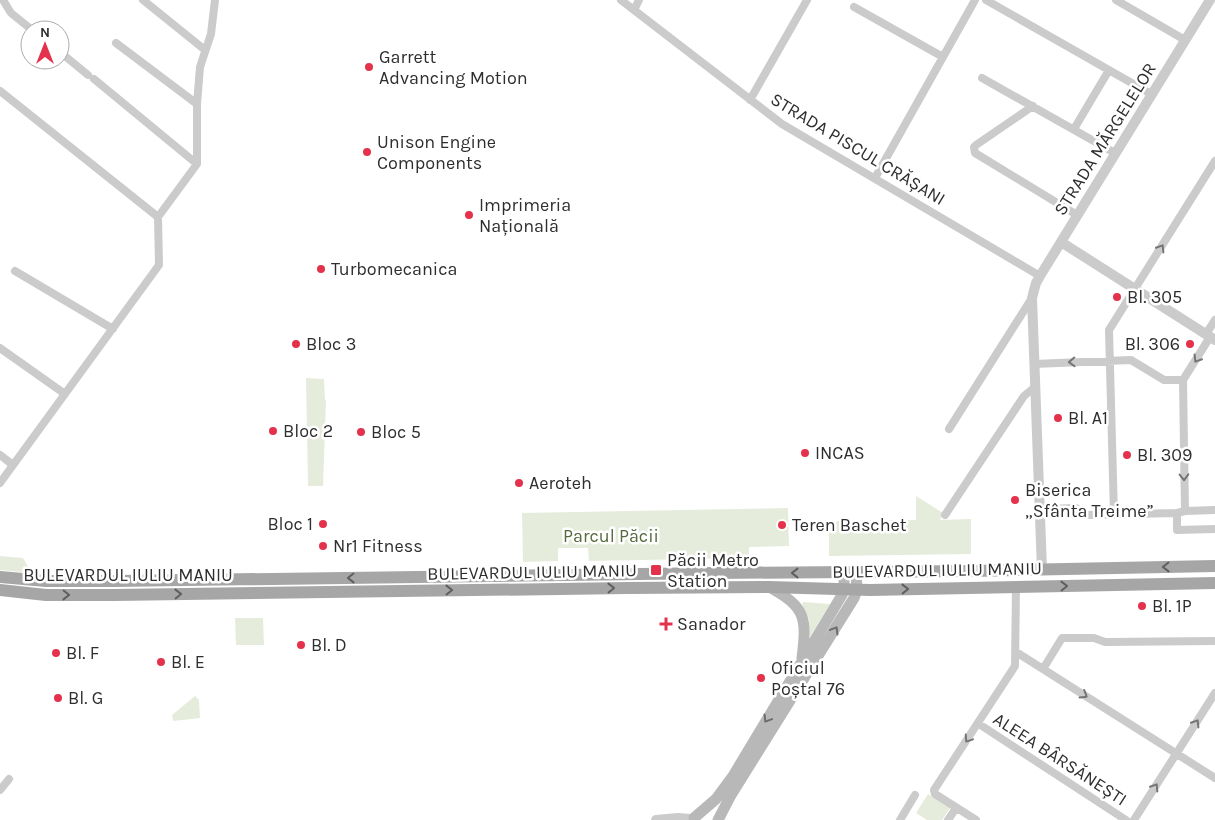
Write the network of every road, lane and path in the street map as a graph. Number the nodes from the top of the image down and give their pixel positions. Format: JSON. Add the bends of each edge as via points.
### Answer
{"nodes":[{"id":1,"x":3,"y":0,"type":"edge"},
{"id":2,"x":142,"y":0,"type":"edge"},
{"id":3,"x":215,"y":0,"type":"edge"},
{"id":4,"x":621,"y":0,"type":"edge"},
{"id":5,"x":639,"y":0,"type":"edge"},
{"id":6,"x":807,"y":0,"type":"edge"},
{"id":7,"x":975,"y":0,"type":"edge"},
{"id":8,"x":986,"y":0,"type":"edge"},
{"id":9,"x":1116,"y":0,"type":"edge"},
{"id":10,"x":1210,"y":0,"type":"edge"},
{"id":11,"x":854,"y":7,"type":"dead end"},
{"id":12,"x":634,"y":10,"type":"junction"},
{"id":13,"x":20,"y":20,"type":"edge"},
{"id":14,"x":1185,"y":40,"type":"junction"},
{"id":15,"x":116,"y":43,"type":"dead end"},
{"id":16,"x":205,"y":50,"type":"junction"},
{"id":17,"x":943,"y":57,"type":"junction"},
{"id":18,"x":70,"y":60,"type":"edge"},
{"id":19,"x":1109,"y":70,"type":"junction"},
{"id":20,"x":982,"y":78,"type":"dead end"},
{"id":21,"x":0,"y":91,"type":"edge"},
{"id":22,"x":1152,"y":94,"type":"junction"},
{"id":23,"x":750,"y":100,"type":"junction"},
{"id":24,"x":197,"y":104,"type":"junction"},
{"id":25,"x":1033,"y":106,"type":"junction"},
{"id":26,"x":1074,"y":129,"type":"junction"},
{"id":27,"x":1115,"y":153,"type":"junction"},
{"id":28,"x":1215,"y":161,"type":"edge"},
{"id":29,"x":197,"y":164,"type":"junction"},
{"id":30,"x":875,"y":178,"type":"junction"},
{"id":31,"x":1077,"y":215,"type":"junction"},
{"id":32,"x":158,"y":217,"type":"junction"},
{"id":33,"x":1060,"y":242,"type":"junction"},
{"id":34,"x":15,"y":271,"type":"dead end"},
{"id":35,"x":1040,"y":276,"type":"junction"},
{"id":36,"x":1135,"y":289,"type":"junction"},
{"id":37,"x":1032,"y":298,"type":"junction"},
{"id":38,"x":1215,"y":320,"type":"edge"},
{"id":39,"x":113,"y":329,"type":"junction"},
{"id":40,"x":1210,"y":337,"type":"edge"},
{"id":41,"x":0,"y":348,"type":"edge"},
{"id":42,"x":1110,"y":361,"type":"junction"},
{"id":43,"x":1034,"y":364,"type":"junction"},
{"id":44,"x":1183,"y":380,"type":"junction"},
{"id":45,"x":1035,"y":387,"type":"junction"},
{"id":46,"x":65,"y":394,"type":"junction"},
{"id":47,"x":949,"y":429,"type":"dead end"},
{"id":48,"x":0,"y":455,"type":"edge"},
{"id":49,"x":13,"y":465,"type":"junction"},
{"id":50,"x":0,"y":483,"type":"edge"},
{"id":51,"x":1040,"y":509,"type":"junction"},
{"id":52,"x":1215,"y":510,"type":"edge"},
{"id":53,"x":1181,"y":512,"type":"junction"},
{"id":54,"x":945,"y":515,"type":"dead end"},
{"id":55,"x":1114,"y":515,"type":"junction"},
{"id":56,"x":1215,"y":529,"type":"edge"},
{"id":57,"x":1215,"y":566,"type":"edge"},
{"id":58,"x":1042,"y":570,"type":"junction"},
{"id":59,"x":850,"y":572,"type":"junction"},
{"id":60,"x":0,"y":577,"type":"edge"},
{"id":61,"x":1215,"y":583,"type":"edge"},
{"id":62,"x":769,"y":587,"type":"junction"},
{"id":63,"x":1016,"y":587,"type":"junction"},
{"id":64,"x":0,"y":590,"type":"edge"},
{"id":65,"x":844,"y":590,"type":"junction"},
{"id":66,"x":857,"y":590,"type":"junction"},
{"id":67,"x":1215,"y":641,"type":"edge"},
{"id":68,"x":1016,"y":652,"type":"junction"},
{"id":69,"x":802,"y":662,"type":"junction"},
{"id":70,"x":1043,"y":669,"type":"junction"},
{"id":71,"x":1215,"y":693,"type":"edge"},
{"id":72,"x":979,"y":724,"type":"junction"},
{"id":73,"x":1177,"y":754,"type":"junction"},
{"id":74,"x":1215,"y":778,"type":"edge"},
{"id":75,"x":9,"y":779,"type":"dead end"},
{"id":76,"x":0,"y":790,"type":"edge"},
{"id":77,"x":731,"y":795,"type":"junction"},
{"id":78,"x":915,"y":795,"type":"dead end"},
{"id":79,"x":956,"y":808,"type":"junction"},
{"id":80,"x":694,"y":819,"type":"edge"},
{"id":81,"x":656,"y":820,"type":"edge"},
{"id":82,"x":718,"y":820,"type":"edge"},
{"id":83,"x":726,"y":820,"type":"edge"},
{"id":84,"x":900,"y":820,"type":"edge"},
{"id":85,"x":948,"y":820,"type":"edge"},
{"id":86,"x":976,"y":820,"type":"edge"},
{"id":87,"x":1126,"y":820,"type":"edge"},
{"id":88,"x":1134,"y":820,"type":"edge"}],
"edges":[{"from":1,"to":13,"type":"street"},
{"from":2,"to":16,"type":"street"},
{"from":3,"to":16,"type":"street","via":[[211,34]]},
{"from":4,"to":12,"type":"street","name":"STRADA PISCUL CRĂȘANI"},
{"from":5,"to":12,"type":"street"},
{"from":6,"to":23,"type":"street"},
{"from":7,"to":17,"type":"street"},
{"from":8,"to":19,"type":"street"},
{"from":9,"to":14,"type":"street"},
{"from":10,"to":14,"type":"street","name":"STRADA MĂRGELELOR"},
{"from":11,"to":17,"type":"street"},
{"from":12,"to":23,"type":"street","name":"STRADA PISCUL CRĂȘANI"},
{"from":14,"to":22,"type":"street","name":"STRADA MĂRGELELOR"},
{"from":15,"to":24,"type":"street"},
{"from":16,"to":24,"type":"street"},
{"from":17,"to":30,"type":"street"},
{"from":18,"to":29,"type":"street"},
{"from":19,"to":22,"type":"street"},
{"from":19,"to":26,"type":"street"},
{"from":20,"to":25,"type":"street"},
{"from":21,"to":32,"type":"street"},
{"from":22,"to":27,"type":"street","name":"STRADA MĂRGELELOR"},
{"from":23,"to":30,"type":"street","name":"STRADA PISCUL CRĂȘANI","via":[[782,124]]},
{"from":24,"to":29,"type":"street"},
{"from":25,"to":26,"type":"street"},
{"from":25,"to":31,"type":"street","via":[[976,144],[974,153]]},
{"from":26,"to":27,"type":"street"},
{"from":27,"to":31,"type":"street","name":"STRADA MĂRGELELOR"},
{"from":36,"to":28,"type":"street","one_way":true},
{"from":29,"to":32,"type":"street"},
{"from":30,"to":35,"type":"street","name":"STRADA PISCUL CRĂȘANI"},
{"from":31,"to":33,"type":"street","name":"STRADA MĂRGELELOR"},
{"from":32,"to":39,"type":"street","via":[[159,265]]},
{"from":33,"to":35,"type":"street","name":"STRADA MĂRGELELOR"},
{"from":33,"to":36,"type":"street"},
{"from":34,"to":39,"type":"street"},
{"from":35,"to":37,"type":"street","name":"STRADA MĂRGELELOR"},
{"from":36,"to":40,"type":"street"},
{"from":36,"to":42,"type":"street","via":[[1109,330]]},
{"from":37,"to":43,"type":"street","name":"STRADA MĂRGELELOR"},
{"from":37,"to":47,"type":"street","name":"STRADA MĂRGELELOR"},
{"from":38,"to":40,"type":"street"},
{"from":39,"to":46,"type":"street"},
{"from":40,"to":44,"type":"street","one_way":true},
{"from":41,"to":46,"type":"street"},
{"from":42,"to":43,"type":"street","one_way":true},
{"from":42,"to":44,"type":"street","via":[[1131,360],[1164,380]]},
{"from":42,"to":55,"type":"street"},
{"from":43,"to":45,"type":"street","name":"STRADA MĂRGELELOR"},
{"from":44,"to":53,"type":"street","one_way":true},
{"from":45,"to":51,"type":"street","name":"STRADA MĂRGELELOR"},
{"from":45,"to":54,"type":"street","via":[[1024,396]]},
{"from":46,"to":49,"type":"street"},
{"from":48,"to":49,"type":"street"},
{"from":49,"to":50,"type":"street"},
{"from":51,"to":55,"type":"street","via":[[1076,508],[1085,515]]},
{"from":51,"to":58,"type":"street","name":"STRADA MĂRGELELOR"},
{"from":52,"to":53,"type":"street"},
{"from":53,"to":55,"type":"street"},
{"from":53,"to":56,"type":"street","via":[[1177,530]]},
{"from":57,"to":58,"type":"main road","name":"BULEVARDUL IULIU MANIU","one_way":true},
{"from":58,"to":59,"type":"main road","name":"BULEVARDUL IULIU MANIU"},
{"from":59,"to":60,"type":"main road","name":"BULEVARDUL IULIU MANIU","one_way":true,"via":[[99,582]]},
{"from":59,"to":65,"type":"main road"},
{"from":59,"to":66,"type":"main road"},
{"from":63,"to":61,"type":"main road","name":"BULEVARDUL IULIU MANIU","one_way":true},
{"from":64,"to":62,"type":"main road","name":"BULEVARDUL IULIU MANIU","one_way":true,"via":[[46,595],[122,595]]},
{"from":62,"to":65,"type":"main road","name":"BULEVARDUL IULIU MANIU"},
{"from":62,"to":69,"type":"main road","via":[[792,600],[800,611],[805,631]]},
{"from":66,"to":63,"type":"main road","name":"BULEVARDUL IULIU MANIU","one_way":true},
{"from":63,"to":68,"type":"street"},
{"from":65,"to":66,"type":"main road","name":"BULEVARDUL IULIU MANIU"},
{"from":65,"to":69,"type":"main road"},
{"from":77,"to":66,"type":"main road","one_way":true,"via":[[812,668]]},
{"from":67,"to":70,"type":"street","via":[[1105,642],[1094,638],[1062,638]]},
{"from":68,"to":70,"type":"street"},
{"from":68,"to":72,"type":"street","via":[[1014,670]]},
{"from":69,"to":80,"type":"main road","one_way":true,"via":[[725,789]]},
{"from":70,"to":73,"type":"street","one_way":true},
{"from":73,"to":71,"type":"street","one_way":true},
{"from":72,"to":79,"type":"street","one_way":true,"via":[[935,788],[935,794]]},
{"from":72,"to":87,"type":"street","name":"ALEEA BÂRSĂNEȘTI"},
{"from":73,"to":74,"type":"street"},
{"from":88,"to":73,"type":"street","one_way":true},
{"from":75,"to":76,"type":"street"},
{"from":77,"to":82,"type":"main road"},
{"from":77,"to":83,"type":"main road"},
{"from":78,"to":84,"type":"street"},
{"from":79,"to":85,"type":"street"},
{"from":79,"to":86,"type":"street"},
{"from":80,"to":81,"type":"street"}]}
